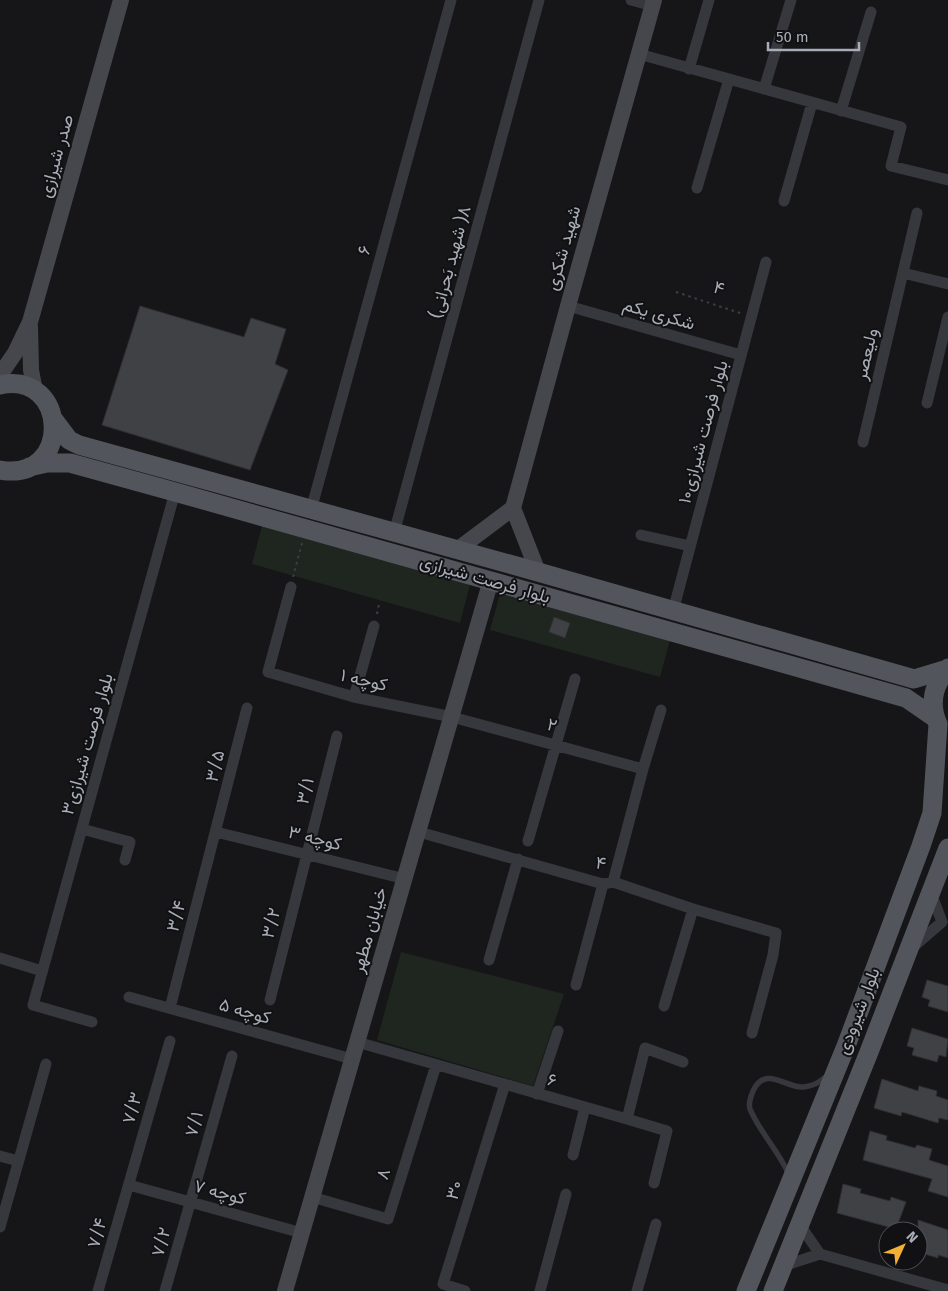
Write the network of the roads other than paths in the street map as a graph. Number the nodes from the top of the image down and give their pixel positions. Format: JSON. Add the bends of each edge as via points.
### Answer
{"nodes":[{"id":1,"x":121,"y":0,"type":"edge"},
{"id":2,"x":451,"y":0,"type":"edge"},
{"id":3,"x":540,"y":0,"type":"edge"},
{"id":4,"x":631,"y":0,"type":"edge"},
{"id":5,"x":709,"y":0,"type":"edge"},
{"id":6,"x":791,"y":0,"type":"edge"},
{"id":7,"x":653,"y":3,"type":"edge"},
{"id":8,"x":871,"y":12,"type":"dead end"},
{"id":9,"x":639,"y":54,"type":"junction"},
{"id":10,"x":690,"y":68,"type":"junction"},
{"id":11,"x":729,"y":79,"type":"junction"},
{"id":12,"x":764,"y":89,"type":"junction"},
{"id":13,"x":812,"y":103,"type":"junction"},
{"id":14,"x":841,"y":111,"type":"junction"},
{"id":15,"x":948,"y":180,"type":"edge"},
{"id":16,"x":697,"y":188,"type":"dead end"},
{"id":17,"x":784,"y":201,"type":"dead end"},
{"id":18,"x":917,"y":213,"type":"dead end"},
{"id":19,"x":766,"y":262,"type":"dead end"},
{"id":20,"x":903,"y":273,"type":"junction"},
{"id":21,"x":948,"y":284,"type":"edge"},
{"id":22,"x":568,"y":306,"type":"junction"},
{"id":23,"x":948,"y":317,"type":"edge"},
{"id":24,"x":30,"y":322,"type":"junction"},
{"id":25,"x":741,"y":355,"type":"junction"},
{"id":26,"x":0,"y":375,"type":"edge"},
{"id":27,"x":0,"y":385,"type":"edge"},
{"id":28,"x":35,"y":391,"type":"junction"},
{"id":29,"x":927,"y":402,"type":"dead end"},
{"id":30,"x":54,"y":420,"type":"junction"},
{"id":31,"x":863,"y":442,"type":"dead end"},
{"id":32,"x":11,"y":472,"type":"edge"},
{"id":33,"x":175,"y":492,"type":"junction"},
{"id":34,"x":513,"y":508,"type":"junction"},
{"id":35,"x":311,"y":510,"type":"junction"},
{"id":36,"x":394,"y":533,"type":"junction"},
{"id":37,"x":640,"y":535,"type":"dead end"},
{"id":38,"x":690,"y":546,"type":"junction"},
{"id":39,"x":457,"y":550,"type":"junction"},
{"id":40,"x":538,"y":572,"type":"junction"},
{"id":41,"x":491,"y":580,"type":"junction"},
{"id":42,"x":291,"y":587,"type":"road end"},
{"id":43,"x":673,"y":611,"type":"junction"},
{"id":44,"x":374,"y":626,"type":"dead end"},
{"id":45,"x":948,"y":668,"type":"edge"},
{"id":46,"x":575,"y":680,"type":"dead end"},
{"id":47,"x":354,"y":698,"type":"junction"},
{"id":48,"x":247,"y":708,"type":"dead end"},
{"id":49,"x":661,"y":710,"type":"dead end"},
{"id":50,"x":452,"y":717,"type":"junction"},
{"id":51,"x":940,"y":726,"type":"edge"},
{"id":52,"x":337,"y":736,"type":"dead end"},
{"id":53,"x":556,"y":744,"type":"junction"},
{"id":54,"x":643,"y":768,"type":"junction"},
{"id":55,"x":82,"y":829,"type":"junction"},
{"id":56,"x":216,"y":832,"type":"junction"},
{"id":57,"x":420,"y":832,"type":"junction"},
{"id":58,"x":528,"y":841,"type":"dead end"},
{"id":59,"x":948,"y":848,"type":"edge"},
{"id":60,"x":307,"y":854,"type":"junction"},
{"id":61,"x":518,"y":859,"type":"junction"},
{"id":62,"x":125,"y":860,"type":"dead end"},
{"id":63,"x":405,"y":879,"type":"junction"},
{"id":64,"x":608,"y":883,"type":"junction"},
{"id":65,"x":930,"y":893,"type":"junction"},
{"id":66,"x":693,"y":909,"type":"junction"},
{"id":67,"x":945,"y":922,"type":"edge"},
{"id":68,"x":908,"y":951,"type":"junction"},
{"id":69,"x":0,"y":958,"type":"edge"},
{"id":70,"x":489,"y":960,"type":"dead end"},
{"id":71,"x":42,"y":971,"type":"junction"},
{"id":72,"x":576,"y":985,"type":"dead end"},
{"id":73,"x":129,"y":997,"type":"dead end"},
{"id":74,"x":270,"y":1000,"type":"dead end"},
{"id":75,"x":664,"y":1006,"type":"dead end"},
{"id":76,"x":170,"y":1008,"type":"junction"},
{"id":77,"x":92,"y":1022,"type":"dead end"},
{"id":78,"x":558,"y":1030,"type":"dead end"},
{"id":79,"x":752,"y":1032,"type":"dead end"},
{"id":80,"x":170,"y":1041,"type":"dead end"},
{"id":81,"x":357,"y":1042,"type":"junction"},
{"id":82,"x":232,"y":1056,"type":"dead end"},
{"id":83,"x":352,"y":1059,"type":"junction"},
{"id":84,"x":683,"y":1062,"type":"dead end"},
{"id":85,"x":46,"y":1064,"type":"dead end"},
{"id":86,"x":436,"y":1064,"type":"junction"},
{"id":87,"x":836,"y":1068,"type":"junction"},
{"id":88,"x":505,"y":1084,"type":"junction"},
{"id":89,"x":537,"y":1094,"type":"junction"},
{"id":90,"x":585,"y":1107,"type":"junction"},
{"id":91,"x":628,"y":1119,"type":"junction"},
{"id":92,"x":573,"y":1154,"type":"dead end"},
{"id":93,"x":0,"y":1156,"type":"edge"},
{"id":94,"x":18,"y":1161,"type":"junction"},
{"id":95,"x":791,"y":1180,"type":"junction"},
{"id":96,"x":654,"y":1183,"type":"dead end"},
{"id":97,"x":129,"y":1185,"type":"junction"},
{"id":98,"x":566,"y":1194,"type":"dead end"},
{"id":99,"x":312,"y":1197,"type":"junction"},
{"id":100,"x":190,"y":1202,"type":"junction"},
{"id":101,"x":656,"y":1224,"type":"dead end"},
{"id":102,"x":800,"y":1225,"type":"junction"},
{"id":103,"x":0,"y":1227,"type":"edge"},
{"id":104,"x":302,"y":1233,"type":"junction"},
{"id":105,"x":820,"y":1254,"type":"junction"},
{"id":106,"x":783,"y":1266,"type":"junction"},
{"id":107,"x":948,"y":1290,"type":"edge"},
{"id":108,"x":98,"y":1291,"type":"edge"},
{"id":109,"x":165,"y":1291,"type":"edge"},
{"id":110,"x":285,"y":1291,"type":"edge"},
{"id":111,"x":465,"y":1291,"type":"edge"},
{"id":112,"x":540,"y":1291,"type":"edge"},
{"id":113,"x":637,"y":1291,"type":"edge"},
{"id":114,"x":746,"y":1291,"type":"edge"},
{"id":115,"x":773,"y":1291,"type":"edge"}],
"edges":[{"from":1,"to":24,"type":"street","name":"صدر شیرازی"},
{"from":2,"to":35,"type":"street","name":"۶"},
{"from":3,"to":36,"type":"street","name":"(شهید بَحرانی )۸"},
{"from":4,"to":7,"type":"street"},
{"from":5,"to":10,"type":"street"},
{"from":6,"to":12,"type":"street"},
{"from":7,"to":9,"type":"street","name":"شهید شکری"},
{"from":8,"to":14,"type":"street"},
{"from":9,"to":10,"type":"street"},
{"from":9,"to":22,"type":"street","name":"شهید شکری"},
{"from":10,"to":11,"type":"street"},
{"from":11,"to":12,"type":"street"},
{"from":11,"to":16,"type":"street"},
{"from":12,"to":13,"type":"street"},
{"from":13,"to":14,"type":"street"},
{"from":13,"to":17,"type":"street"},
{"from":14,"to":15,"type":"street","via":[[900,127],[891,166]]},
{"from":18,"to":20,"type":"street","name":"ولیعصر"},
{"from":19,"to":25,"type":"street","name":"بلوار فرصت شیرازی۱۰"},
{"from":20,"to":21,"type":"street"},
{"from":20,"to":31,"type":"street","name":"ولیعصر"},
{"from":22,"to":25,"type":"street","name":"شکری یکم"},
{"from":22,"to":34,"type":"street","name":"شهید شکری"},
{"from":23,"to":29,"type":"street"},
{"from":24,"to":26,"type":"street","name":"صدر شیرازی"},
{"from":24,"to":28,"type":"street","name":"صدر شیرازی","via":[[30,370]]},
{"from":25,"to":38,"type":"street","name":"بلوار فرصت شیرازی۱۰"},
{"from":27,"to":28,"type":"main road","via":[[12,383]]},
{"from":28,"to":30,"type":"main road","name":"بلوار فرصت شیرازی","via":[[47,404]]},
{"from":30,"to":32,"type":"main road","via":[[51,445],[44,456]]},
{"from":30,"to":35,"type":"main road","name":"بلوار فرصت شیرازی","via":[[69,440],[79,445]]},
{"from":32,"to":33,"type":"main road","name":"بلوار فرصت شیرازی","via":[[47,463],[70,464]]},
{"from":33,"to":41,"type":"main road","name":"بلوار فرصت شیرازی"},
{"from":33,"to":55,"type":"street","name":"۳بلوار فرصت شیرازی"},
{"from":34,"to":39,"type":"street"},
{"from":34,"to":40,"type":"street"},
{"from":35,"to":36,"type":"main road","name":"بلوار فرصت شیرازی"},
{"from":36,"to":39,"type":"main road","name":"بلوار فرصت شیرازی"},
{"from":37,"to":38,"type":"street"},
{"from":38,"to":43,"type":"street","name":"بلوار فرصت شیرازی۱۰"},
{"from":39,"to":40,"type":"main road","name":"بلوار فرصت شیرازی"},
{"from":40,"to":43,"type":"main road","name":"بلوار فرصت شیرازی"},
{"from":41,"to":50,"type":"street","name":"خیابان مطهر"},
{"from":41,"to":51,"type":"main road","name":"بلوار فرصت شیرازی","via":[[906,698]]},
{"from":42,"to":47,"type":"street","name":"کوچه ۱","via":[[268,672]]},
{"from":43,"to":45,"type":"main road","name":"بلوار فرصت شیرازی","via":[[914,679]]},
{"from":44,"to":47,"type":"street"},
{"from":45,"to":51,"type":"main road","name":"بلوار شیرودی","via":[[940,678],[933,701]]},
{"from":46,"to":53,"type":"street"},
{"from":47,"to":50,"type":"street","name":"کوچه ۱"},
{"from":48,"to":56,"type":"street","name":"۳/۵"},
{"from":49,"to":54,"type":"street"},
{"from":50,"to":53,"type":"street","name":"۲"},
{"from":50,"to":57,"type":"street","name":"خیابان مطهر"},
{"from":51,"to":87,"type":"main road","name":"بلوار شیرودی","via":[[932,812]]},
{"from":52,"to":60,"type":"street","name":"۳/۱"},
{"from":53,"to":54,"type":"street","name":"۲"},
{"from":53,"to":58,"type":"street"},
{"from":54,"to":64,"type":"street"},
{"from":55,"to":62,"type":"street","via":[[130,842]]},
{"from":55,"to":71,"type":"street","name":"۳بلوار فرصت شیرازی"},
{"from":56,"to":60,"type":"street","name":"کوچه ۳"},
{"from":56,"to":76,"type":"street","name":"۳/۴"},
{"from":57,"to":61,"type":"street","name":"۴"},
{"from":57,"to":63,"type":"street","name":"خیابان مطهر"},
{"from":59,"to":65,"type":"main road","name":"بلوار شیرودی"},
{"from":60,"to":63,"type":"street","name":"کوچه ۳"},
{"from":60,"to":74,"type":"street","name":"۳/۲"},
{"from":61,"to":64,"type":"street","name":"۴"},
{"from":61,"to":70,"type":"street"},
{"from":63,"to":81,"type":"street","name":"خیابان مطهر"},
{"from":64,"to":66,"type":"street","name":"۴"},
{"from":64,"to":72,"type":"street"},
{"from":65,"to":67,"type":"street"},
{"from":65,"to":68,"type":"main road","name":"بلوار شیرودی"},
{"from":66,"to":75,"type":"street"},
{"from":66,"to":79,"type":"street","name":"۴","via":[[776,934]]},
{"from":67,"to":68,"type":"street"},
{"from":68,"to":102,"type":"main road","name":"بلوار شیرودی"},
{"from":69,"to":71,"type":"street"},
{"from":71,"to":77,"type":"street","name":"۳بلوار فرصت شیرازی","via":[[33,1005]]},
{"from":73,"to":76,"type":"street","name":"کوچه ۵"},
{"from":76,"to":83,"type":"street","name":"کوچه ۵"},
{"from":78,"to":89,"type":"street"},
{"from":80,"to":97,"type":"street","name":"۷/۳"},
{"from":81,"to":83,"type":"street","name":"خیابان مطهر"},
{"from":81,"to":86,"type":"street","name":"۶"},
{"from":82,"to":100,"type":"street","name":"۷/۱"},
{"from":83,"to":99,"type":"street","name":"خیابان مطهر"},
{"from":84,"to":91,"type":"street","via":[[645,1048]]},
{"from":85,"to":94,"type":"street"},
{"from":86,"to":88,"type":"street","name":"۶"},
{"from":86,"to":99,"type":"street","name":"۸","via":[[388,1219]]},
{"from":87,"to":95,"type":"main road","name":"بلوار شیرودی"},
{"from":87,"to":95,"type":"lane","via":[[816,1085],[802,1088],[767,1078],[759,1082],[751,1096],[749,1106],[758,1125],[779,1155]]},
{"from":88,"to":89,"type":"street","name":"۶"},
{"from":88,"to":111,"type":"street","name":"۳۰","via":[[443,1284]]},
{"from":89,"to":90,"type":"street","name":"۶"},
{"from":90,"to":91,"type":"street","name":"۶"},
{"from":90,"to":92,"type":"street"},
{"from":91,"to":96,"type":"street","name":"۶","via":[[667,1131]]},
{"from":93,"to":94,"type":"street"},
{"from":94,"to":103,"type":"street"},
{"from":95,"to":114,"type":"main road","name":"بلوار شیرودی"},
{"from":97,"to":100,"type":"street","name":"کوچه ۷"},
{"from":97,"to":108,"type":"street","name":"۷/۴"},
{"from":98,"to":112,"type":"street"},
{"from":99,"to":104,"type":"street","name":"خیابان مطهر"},
{"from":100,"to":104,"type":"street","name":"کوچه ۷"},
{"from":100,"to":109,"type":"street","name":"۷/۲"},
{"from":101,"to":113,"type":"street"},
{"from":102,"to":105,"type":"street"},
{"from":102,"to":106,"type":"main road","name":"بلوار شیرودی"},
{"from":104,"to":110,"type":"street","name":"خیابان مطهر"},
{"from":105,"to":106,"type":"street"},
{"from":105,"to":107,"type":"street"},
{"from":106,"to":115,"type":"main road","name":"بلوار شیرودی"}]}
